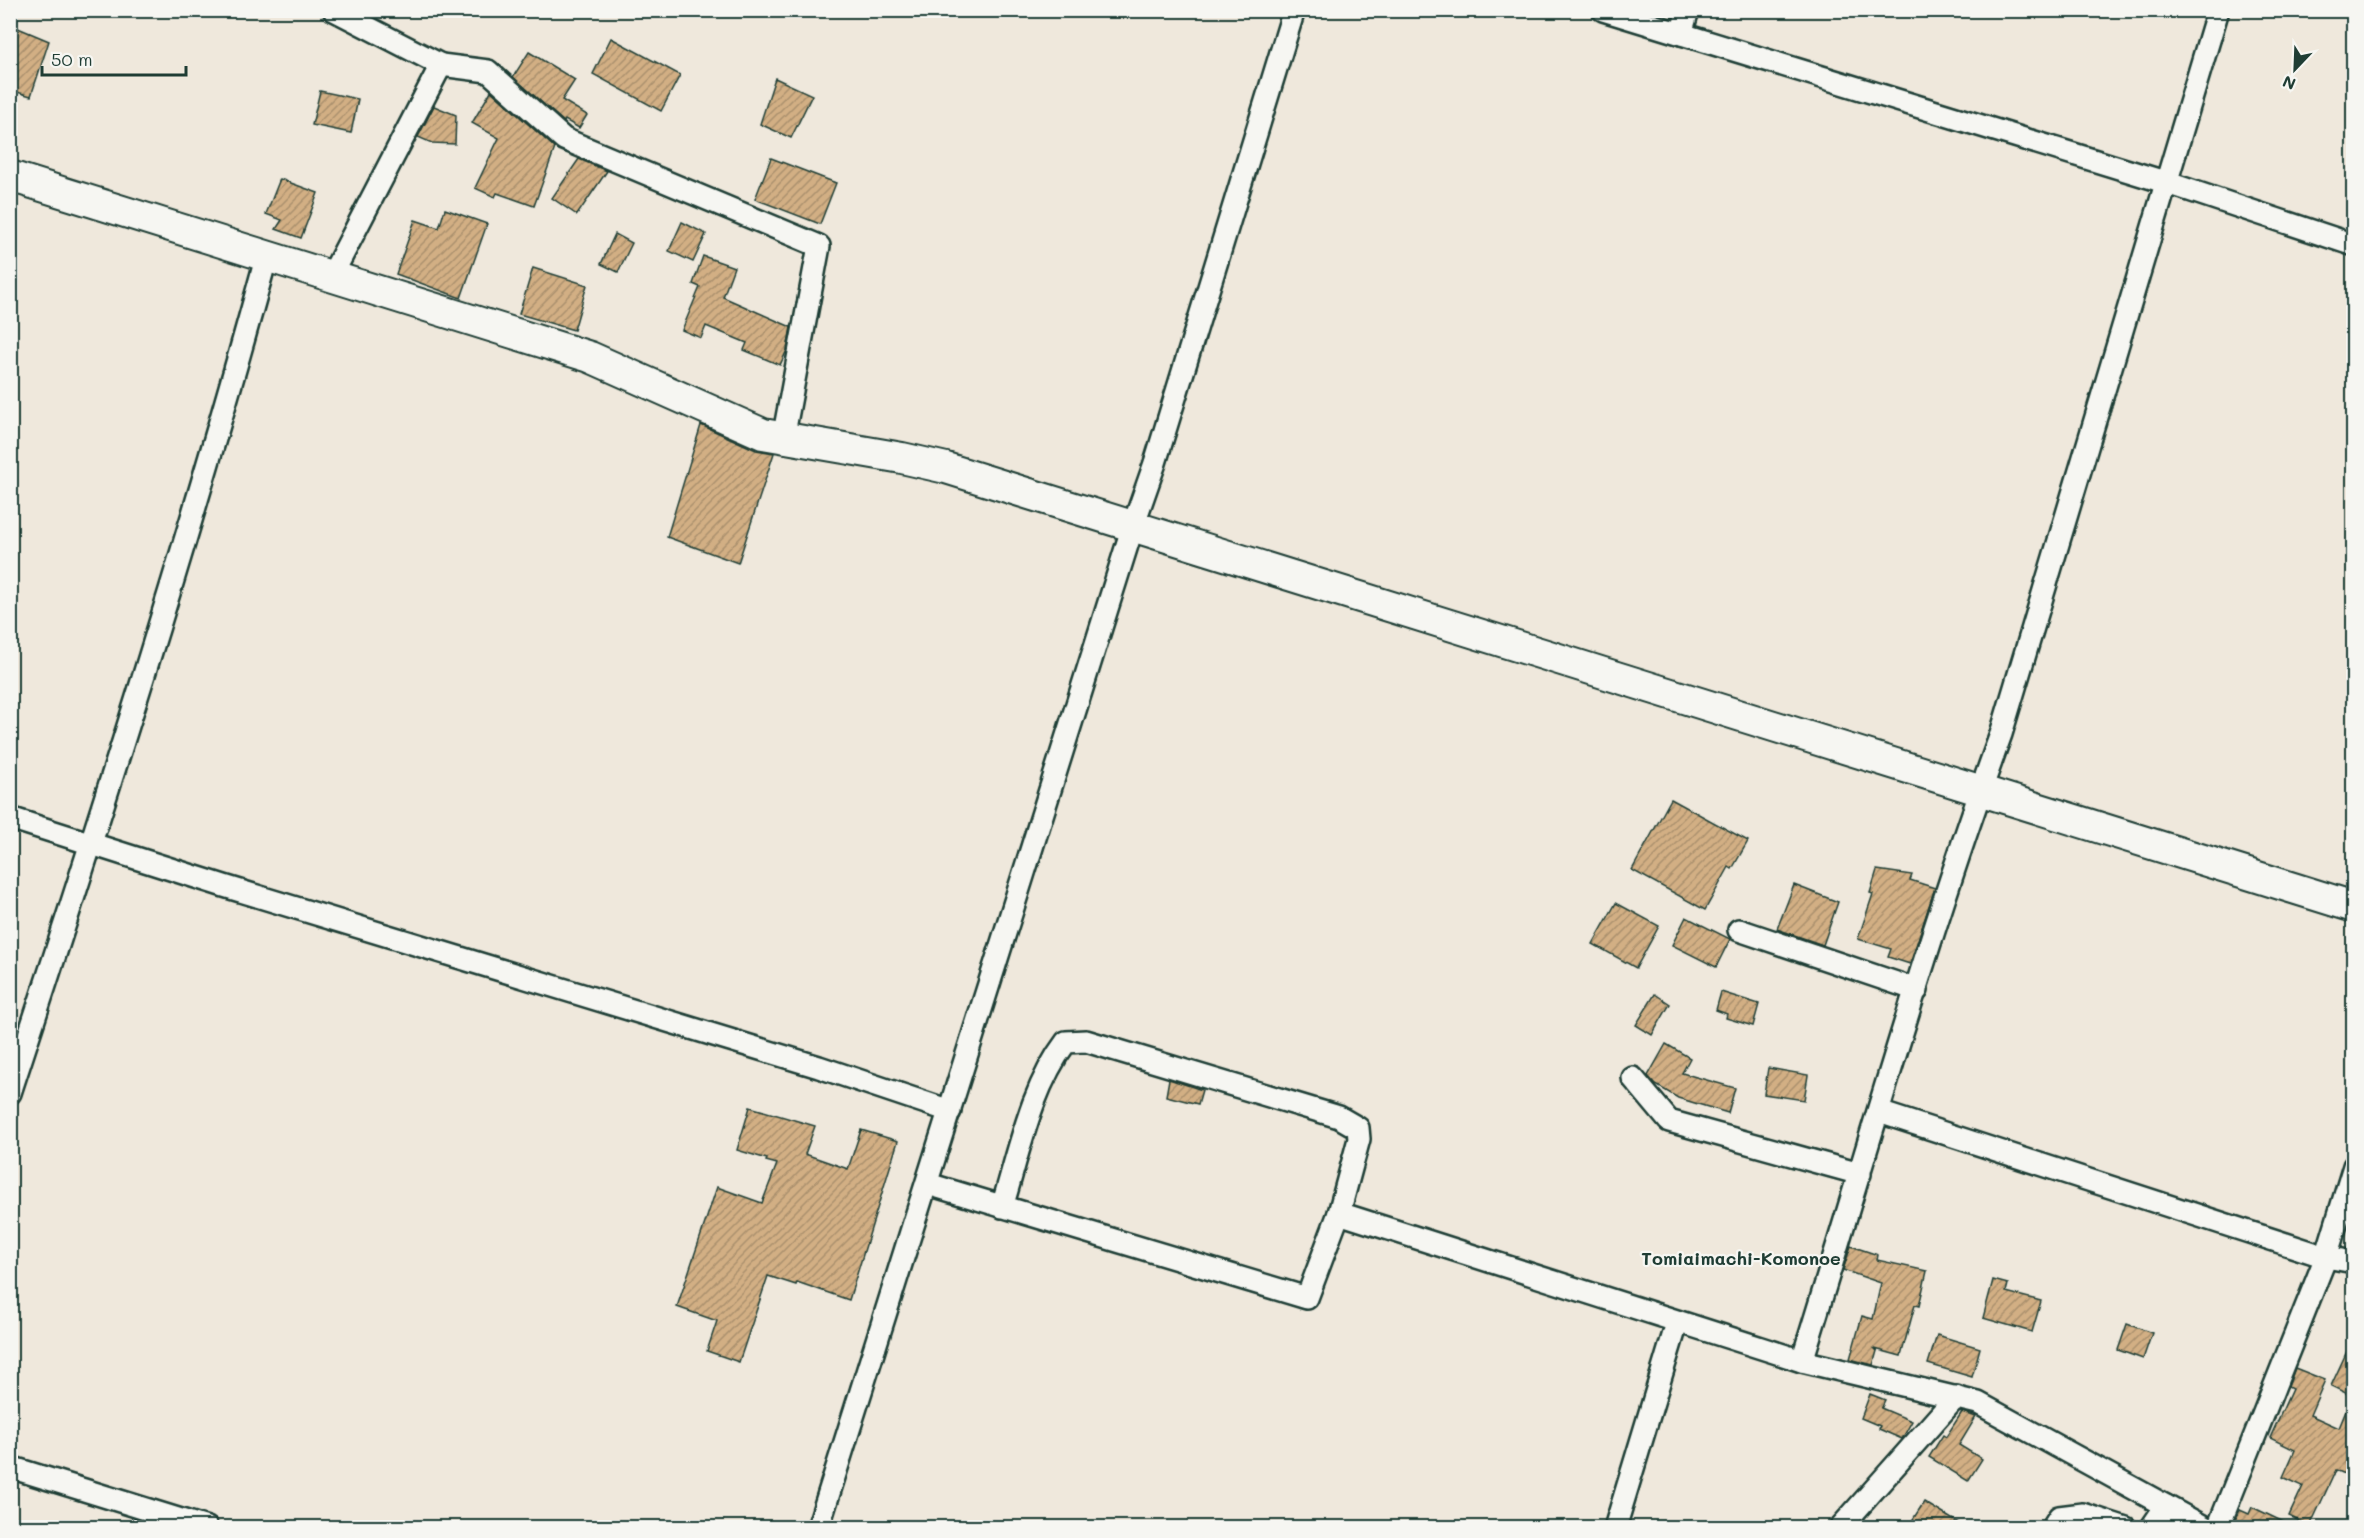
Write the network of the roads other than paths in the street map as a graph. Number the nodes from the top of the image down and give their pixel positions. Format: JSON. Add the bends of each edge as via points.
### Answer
{"nodes":[{"id":1,"x":334,"y":10,"type":"edge"},
{"id":2,"x":1294,"y":10,"type":"edge"},
{"id":3,"x":1603,"y":10,"type":"edge"},
{"id":4,"x":1688,"y":10,"type":"edge"},
{"id":5,"x":2218,"y":10,"type":"edge"},
{"id":6,"x":1681,"y":34,"type":"junction"},
{"id":7,"x":441,"y":64,"type":"junction"},
{"id":8,"x":10,"y":176,"type":"edge"},
{"id":9,"x":2168,"y":183,"type":"junction"},
{"id":10,"x":2354,"y":245,"type":"edge"},
{"id":11,"x":267,"y":255,"type":"junction"},
{"id":12,"x":332,"y":275,"type":"junction"},
{"id":13,"x":783,"y":439,"type":"junction"},
{"id":14,"x":1133,"y":526,"type":"junction"},
{"id":15,"x":1980,"y":791,"type":"junction"},
{"id":16,"x":10,"y":818,"type":"edge"},
{"id":17,"x":92,"y":843,"type":"junction"},
{"id":18,"x":2354,"y":907,"type":"edge"},
{"id":19,"x":1739,"y":930,"type":"dead end"},
{"id":20,"x":1917,"y":990,"type":"junction"},
{"id":21,"x":1633,"y":1077,"type":"dead end"},
{"id":22,"x":10,"y":1093,"type":"edge"},
{"id":23,"x":950,"y":1111,"type":"junction"},
{"id":24,"x":1879,"y":1112,"type":"junction"},
{"id":25,"x":2354,"y":1166,"type":"edge"},
{"id":26,"x":1860,"y":1174,"type":"junction"},
{"id":27,"x":928,"y":1184,"type":"junction"},
{"id":28,"x":1002,"y":1207,"type":"junction"},
{"id":29,"x":1339,"y":1213,"type":"junction"},
{"id":30,"x":2326,"y":1257,"type":"junction"},
{"id":31,"x":2354,"y":1262,"type":"edge"},
{"id":32,"x":1677,"y":1323,"type":"junction"},
{"id":33,"x":1802,"y":1361,"type":"junction"},
{"id":34,"x":1956,"y":1397,"type":"junction"},
{"id":35,"x":10,"y":1467,"type":"edge"},
{"id":36,"x":2166,"y":1506,"type":"junction"},
{"id":37,"x":207,"y":1527,"type":"edge"},
{"id":38,"x":818,"y":1527,"type":"edge"},
{"id":39,"x":1615,"y":1527,"type":"edge"},
{"id":40,"x":1840,"y":1527,"type":"edge"},
{"id":41,"x":2052,"y":1527,"type":"edge"},
{"id":42,"x":2126,"y":1527,"type":"edge"},
{"id":43,"x":2151,"y":1527,"type":"edge"},
{"id":44,"x":2206,"y":1527,"type":"edge"},
{"id":45,"x":2218,"y":1527,"type":"edge"}],
"edges":[{"from":1,"to":7,"type":"street"},
{"from":2,"to":14,"type":"street"},
{"from":3,"to":6,"type":"street"},
{"from":4,"to":6,"type":"street"},
{"from":5,"to":9,"type":"street"},
{"from":6,"to":9,"type":"street"},
{"from":7,"to":12,"type":"street"},
{"from":7,"to":13,"type":"street","via":[[488,71],[564,139],[819,246]]},
{"from":8,"to":11,"type":"street"},
{"from":9,"to":10,"type":"street"},
{"from":9,"to":15,"type":"street","via":[[2041,605]]},
{"from":11,"to":12,"type":"street"},
{"from":11,"to":17,"type":"street","via":[[228,397]]},
{"from":12,"to":13,"type":"street","via":[[590,357],[736,423]]},
{"from":13,"to":14,"type":"street","via":[[946,468]]},
{"from":14,"to":15,"type":"street"},
{"from":14,"to":23,"type":"street"},
{"from":15,"to":18,"type":"street"},
{"from":15,"to":20,"type":"street"},
{"from":16,"to":17,"type":"street"},
{"from":17,"to":22,"type":"street"},
{"from":17,"to":23,"type":"street"},
{"from":19,"to":20,"type":"street"},
{"from":20,"to":24,"type":"street"},
{"from":21,"to":26,"type":"street","via":[[1669,1121]]},
{"from":23,"to":27,"type":"street"},
{"from":24,"to":26,"type":"street"},
{"from":24,"to":30,"type":"street"},
{"from":25,"to":30,"type":"street"},
{"from":26,"to":33,"type":"street"},
{"from":27,"to":28,"type":"street"},
{"from":27,"to":38,"type":"street"},
{"from":28,"to":29,"type":"street","via":[[1307,1298]]},
{"from":28,"to":29,"type":"street","via":[[1035,1099],[1052,1060],[1066,1042],[1086,1041],[1351,1122],[1358,1128],[1359,1139]]},
{"from":29,"to":32,"type":"street"},
{"from":30,"to":31,"type":"street"},
{"from":30,"to":45,"type":"street"},
{"from":32,"to":33,"type":"street"},
{"from":32,"to":39,"type":"street"},
{"from":33,"to":34,"type":"street"},
{"from":34,"to":36,"type":"street","via":[[1978,1403]]},
{"from":34,"to":40,"type":"street"},
{"from":35,"to":37,"type":"street"},
{"from":36,"to":43,"type":"street"},
{"from":36,"to":44,"type":"street"},
{"from":41,"to":42,"type":"street","via":[[2059,1517],[2084,1514]]}]}
